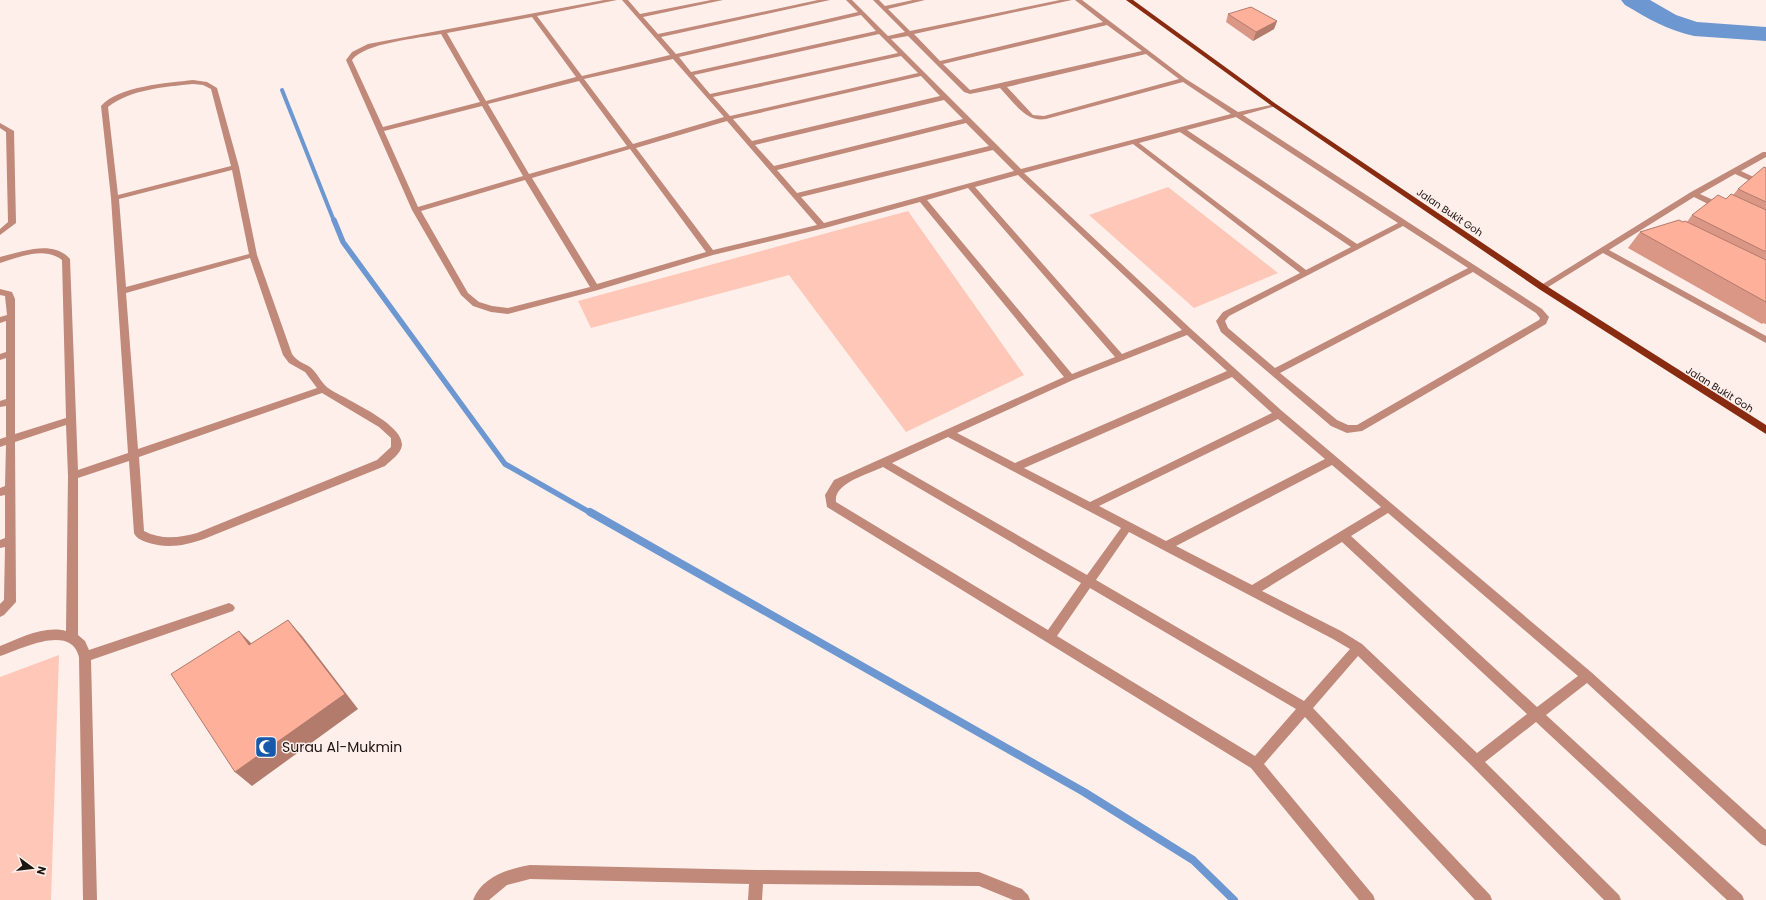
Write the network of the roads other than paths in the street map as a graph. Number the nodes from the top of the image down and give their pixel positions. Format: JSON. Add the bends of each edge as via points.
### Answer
{"nodes":[{"id":1,"x":614,"y":0,"type":"edge"},
{"id":2,"x":625,"y":0,"type":"edge"},
{"id":3,"x":720,"y":0,"type":"edge"},
{"id":4,"x":827,"y":0,"type":"edge"},
{"id":5,"x":849,"y":0,"type":"edge"},
{"id":6,"x":876,"y":0,"type":"edge"},
{"id":7,"x":922,"y":0,"type":"edge"},
{"id":8,"x":1069,"y":0,"type":"edge"},
{"id":9,"x":1078,"y":0,"type":"edge"},
{"id":10,"x":1129,"y":0,"type":"edge"},
{"id":11,"x":883,"y":8,"type":"junction"},
{"id":12,"x":862,"y":12,"type":"junction"},
{"id":13,"x":533,"y":15,"type":"junction"},
{"id":14,"x":639,"y":16,"type":"junction"},
{"id":15,"x":1107,"y":22,"type":"junction"},
{"id":16,"x":443,"y":32,"type":"junction"},
{"id":17,"x":880,"y":32,"type":"junction"},
{"id":18,"x":909,"y":35,"type":"junction"},
{"id":19,"x":657,"y":36,"type":"junction"},
{"id":20,"x":887,"y":38,"type":"junction"},
{"id":21,"x":1147,"y":52,"type":"junction"},
{"id":22,"x":902,"y":54,"type":"junction"},
{"id":23,"x":674,"y":56,"type":"junction"},
{"id":24,"x":938,"y":63,"type":"junction"},
{"id":25,"x":690,"y":74,"type":"junction"},
{"id":26,"x":923,"y":74,"type":"junction"},
{"id":27,"x":582,"y":78,"type":"junction"},
{"id":28,"x":1184,"y":80,"type":"junction"},
{"id":29,"x":1002,"y":86,"type":"junction"},
{"id":30,"x":709,"y":96,"type":"junction"},
{"id":31,"x":946,"y":97,"type":"junction"},
{"id":32,"x":485,"y":102,"type":"junction"},
{"id":33,"x":1274,"y":105,"type":"junction"},
{"id":34,"x":1238,"y":115,"type":"junction"},
{"id":35,"x":729,"y":118,"type":"junction"},
{"id":36,"x":968,"y":120,"type":"junction"},
{"id":37,"x":0,"y":125,"type":"edge"},
{"id":38,"x":381,"y":130,"type":"junction"},
{"id":39,"x":1181,"y":130,"type":"junction"},
{"id":40,"x":1134,"y":142,"type":"junction"},
{"id":41,"x":750,"y":144,"type":"junction"},
{"id":42,"x":631,"y":147,"type":"junction"},
{"id":43,"x":995,"y":147,"type":"junction"},
{"id":44,"x":1766,"y":154,"type":"edge"},
{"id":45,"x":235,"y":168,"type":"junction"},
{"id":46,"x":771,"y":169,"type":"junction"},
{"id":47,"x":1735,"y":171,"type":"junction"},
{"id":48,"x":1019,"y":172,"type":"junction"},
{"id":49,"x":527,"y":177,"type":"junction"},
{"id":50,"x":970,"y":186,"type":"junction"},
{"id":51,"x":1766,"y":186,"type":"edge"},
{"id":52,"x":1694,"y":194,"type":"junction"},
{"id":53,"x":795,"y":196,"type":"junction"},
{"id":54,"x":115,"y":198,"type":"junction"},
{"id":55,"x":922,"y":199,"type":"junction"},
{"id":56,"x":416,"y":210,"type":"junction"},
{"id":57,"x":1730,"y":212,"type":"edge"},
{"id":58,"x":1402,"y":224,"type":"junction"},
{"id":59,"x":822,"y":226,"type":"junction"},
{"id":60,"x":0,"y":233,"type":"edge"},
{"id":61,"x":1356,"y":247,"type":"junction"},
{"id":62,"x":1603,"y":250,"type":"junction"},
{"id":63,"x":711,"y":253,"type":"junction"},
{"id":64,"x":253,"y":255,"type":"junction"},
{"id":65,"x":0,"y":260,"type":"edge"},
{"id":66,"x":1473,"y":269,"type":"junction"},
{"id":67,"x":1305,"y":273,"type":"junction"},
{"id":68,"x":1542,"y":287,"type":"junction"},
{"id":69,"x":595,"y":288,"type":"junction"},
{"id":70,"x":123,"y":291,"type":"junction"},
{"id":71,"x":0,"y":292,"type":"edge"},
{"id":72,"x":11,"y":317,"type":"junction"},
{"id":73,"x":0,"y":320,"type":"edge"},
{"id":74,"x":1188,"y":331,"type":"junction"},
{"id":75,"x":1764,"y":337,"type":"edge"},
{"id":76,"x":11,"y":354,"type":"junction"},
{"id":77,"x":0,"y":358,"type":"edge"},
{"id":78,"x":1121,"y":358,"type":"junction"},
{"id":79,"x":1234,"y":372,"type":"junction"},
{"id":80,"x":1274,"y":372,"type":"junction"},
{"id":81,"x":1070,"y":378,"type":"junction"},
{"id":82,"x":323,"y":389,"type":"junction"},
{"id":83,"x":10,"y":401,"type":"junction"},
{"id":84,"x":0,"y":404,"type":"edge"},
{"id":85,"x":1279,"y":414,"type":"junction"},
{"id":86,"x":71,"y":420,"type":"junction"},
{"id":87,"x":1766,"y":430,"type":"edge"},
{"id":88,"x":948,"y":433,"type":"junction"},
{"id":89,"x":10,"y":440,"type":"junction"},
{"id":90,"x":0,"y":443,"type":"edge"},
{"id":91,"x":134,"y":454,"type":"junction"},
{"id":92,"x":1332,"y":460,"type":"junction"},
{"id":93,"x":884,"y":462,"type":"junction"},
{"id":94,"x":1015,"y":467,"type":"junction"},
{"id":95,"x":73,"y":476,"type":"junction"},
{"id":96,"x":10,"y":489,"type":"junction"},
{"id":97,"x":0,"y":492,"type":"edge"},
{"id":98,"x":1088,"y":507,"type":"junction"},
{"id":99,"x":1388,"y":508,"type":"junction"},
{"id":100,"x":1127,"y":527,"type":"junction"},
{"id":101,"x":1342,"y":535,"type":"junction"},
{"id":102,"x":5,"y":542,"type":"edge"},
{"id":103,"x":1166,"y":546,"type":"junction"},
{"id":104,"x":1088,"y":582,"type":"junction"},
{"id":105,"x":1252,"y":592,"type":"junction"},
{"id":106,"x":229,"y":608,"type":"dead end"},
{"id":107,"x":2,"y":611,"type":"edge"},
{"id":108,"x":72,"y":637,"type":"junction"},
{"id":109,"x":1049,"y":638,"type":"junction"},
{"id":110,"x":1358,"y":648,"type":"junction"},
{"id":111,"x":0,"y":651,"type":"edge"},
{"id":112,"x":85,"y":657,"type":"junction"},
{"id":113,"x":1586,"y":676,"type":"junction"},
{"id":114,"x":1305,"y":708,"type":"junction"},
{"id":115,"x":1537,"y":716,"type":"junction"},
{"id":116,"x":1476,"y":761,"type":"junction"},
{"id":117,"x":1256,"y":764,"type":"junction"},
{"id":118,"x":1766,"y":839,"type":"edge"},
{"id":119,"x":757,"y":877,"type":"junction"},
{"id":120,"x":90,"y":900,"type":"edge"},
{"id":121,"x":480,"y":900,"type":"edge"},
{"id":122,"x":755,"y":900,"type":"edge"},
{"id":123,"x":1023,"y":900,"type":"edge"},
{"id":124,"x":1368,"y":900,"type":"edge"},
{"id":125,"x":1485,"y":900,"type":"edge"},
{"id":126,"x":1614,"y":900,"type":"edge"},
{"id":127,"x":1738,"y":900,"type":"edge"}],
"edges":[{"from":1,"to":13,"type":"street"},
{"from":2,"to":14,"type":"street"},
{"from":3,"to":14,"type":"street"},
{"from":4,"to":19,"type":"street"},
{"from":5,"to":12,"type":"street"},
{"from":6,"to":11,"type":"street"},
{"from":7,"to":11,"type":"street"},
{"from":8,"to":18,"type":"street"},
{"from":9,"to":15,"type":"street"},
{"from":10,"to":33,"type":"main road","name":"Jalan Bukit Goh"},
{"from":11,"to":18,"type":"street"},
{"from":12,"to":17,"type":"street"},
{"from":12,"to":23,"type":"street"},
{"from":13,"to":16,"type":"street"},
{"from":13,"to":27,"type":"street"},
{"from":14,"to":19,"type":"street"},
{"from":15,"to":21,"type":"street"},
{"from":15,"to":24,"type":"street"},
{"from":16,"to":32,"type":"street"},
{"from":16,"to":38,"type":"street","via":[[368,46],[354,52],[348,60]]},
{"from":17,"to":20,"type":"street"},
{"from":17,"to":25,"type":"street"},
{"from":18,"to":20,"type":"street"},
{"from":18,"to":24,"type":"street"},
{"from":19,"to":23,"type":"street"},
{"from":20,"to":22,"type":"street"},
{"from":21,"to":28,"type":"street"},
{"from":21,"to":29,"type":"street"},
{"from":22,"to":26,"type":"street"},
{"from":22,"to":30,"type":"street"},
{"from":23,"to":25,"type":"street"},
{"from":23,"to":27,"type":"street"},
{"from":24,"to":29,"type":"street","via":[[966,91],[974,92]]},
{"from":25,"to":30,"type":"street"},
{"from":26,"to":31,"type":"street"},
{"from":26,"to":35,"type":"street"},
{"from":27,"to":32,"type":"street"},
{"from":27,"to":42,"type":"street"},
{"from":28,"to":29,"type":"street","via":[[1044,118],[1031,116]]},
{"from":28,"to":34,"type":"street"},
{"from":30,"to":35,"type":"street"},
{"from":31,"to":36,"type":"street"},
{"from":31,"to":41,"type":"street"},
{"from":32,"to":38,"type":"street"},
{"from":32,"to":49,"type":"street"},
{"from":33,"to":34,"type":"street"},
{"from":33,"to":68,"type":"main road","name":"Jalan Bukit Goh"},
{"from":34,"to":39,"type":"street"},
{"from":34,"to":58,"type":"street"},
{"from":35,"to":41,"type":"street"},
{"from":35,"to":42,"type":"street"},
{"from":36,"to":43,"type":"street"},
{"from":36,"to":46,"type":"street"},
{"from":37,"to":60,"type":"street","via":[[10,131],[12,223]]},
{"from":38,"to":56,"type":"street"},
{"from":39,"to":40,"type":"street"},
{"from":39,"to":61,"type":"street"},
{"from":40,"to":48,"type":"street"},
{"from":40,"to":67,"type":"street"},
{"from":41,"to":46,"type":"street"},
{"from":42,"to":49,"type":"street"},
{"from":42,"to":63,"type":"street"},
{"from":43,"to":48,"type":"street"},
{"from":43,"to":53,"type":"street"},
{"from":44,"to":47,"type":"street"},
{"from":45,"to":54,"type":"street"},
{"from":45,"to":54,"type":"street","via":[[214,88],[211,85],[193,82],[125,95],[104,106]]},
{"from":45,"to":64,"type":"street"},
{"from":46,"to":53,"type":"street"},
{"from":47,"to":51,"type":"street"},
{"from":47,"to":52,"type":"street"},
{"from":48,"to":50,"type":"street"},
{"from":48,"to":74,"type":"street"},
{"from":49,"to":56,"type":"street"},
{"from":49,"to":69,"type":"street"},
{"from":50,"to":55,"type":"street"},
{"from":50,"to":78,"type":"street"},
{"from":52,"to":57,"type":"street"},
{"from":52,"to":62,"type":"street","via":[[1654,222]]},
{"from":53,"to":59,"type":"street"},
{"from":54,"to":70,"type":"street"},
{"from":55,"to":59,"type":"street"},
{"from":55,"to":81,"type":"street"},
{"from":56,"to":69,"type":"street","via":[[465,295],[476,304],[508,311]]},
{"from":58,"to":61,"type":"street"},
{"from":58,"to":66,"type":"street"},
{"from":59,"to":63,"type":"street"},
{"from":61,"to":67,"type":"street"},
{"from":62,"to":68,"type":"street"},
{"from":62,"to":75,"type":"street"},
{"from":63,"to":69,"type":"street"},
{"from":64,"to":70,"type":"street"},
{"from":64,"to":82,"type":"street","via":[[288,355],[292,361],[308,370]]},
{"from":65,"to":86,"type":"street","via":[[29,252],[44,251],[56,252],[66,259]]},
{"from":66,"to":80,"type":"street"},
{"from":66,"to":80,"type":"street","via":[[1539,310],[1545,317],[1543,322],[1359,428],[1347,429],[1334,423]]},
{"from":67,"to":80,"type":"street","via":[[1226,314],[1220,321],[1224,330]]},
{"from":68,"to":87,"type":"main road","name":"Jalan Bukit Goh"},
{"from":70,"to":91,"type":"street"},
{"from":71,"to":72,"type":"street","via":[[9,294]]},
{"from":72,"to":73,"type":"street"},
{"from":72,"to":76,"type":"street"},
{"from":74,"to":78,"type":"street"},
{"from":74,"to":79,"type":"street"},
{"from":76,"to":77,"type":"street"},
{"from":76,"to":83,"type":"street"},
{"from":78,"to":81,"type":"street"},
{"from":79,"to":85,"type":"street"},
{"from":79,"to":94,"type":"street"},
{"from":81,"to":88,"type":"street"},
{"from":82,"to":91,"type":"street"},
{"from":82,"to":91,"type":"street","via":[[382,424],[395,436],[396,449],[381,463],[200,536],[180,542],[165,542],[145,538],[139,533]]},
{"from":83,"to":84,"type":"street"},
{"from":83,"to":89,"type":"street"},
{"from":85,"to":92,"type":"street"},
{"from":85,"to":98,"type":"street"},
{"from":86,"to":89,"type":"street"},
{"from":86,"to":95,"type":"street"},
{"from":88,"to":93,"type":"street"},
{"from":88,"to":94,"type":"street"},
{"from":89,"to":90,"type":"street"},
{"from":89,"to":96,"type":"street"},
{"from":91,"to":95,"type":"street"},
{"from":92,"to":99,"type":"street"},
{"from":92,"to":103,"type":"street"},
{"from":93,"to":104,"type":"street"},
{"from":93,"to":109,"type":"street","via":[[838,483],[830,493],[831,504]]},
{"from":94,"to":98,"type":"street"},
{"from":95,"to":108,"type":"street"},
{"from":96,"to":97,"type":"street"},
{"from":96,"to":102,"type":"street"},
{"from":98,"to":100,"type":"street"},
{"from":99,"to":101,"type":"street"},
{"from":99,"to":113,"type":"street"},
{"from":100,"to":103,"type":"street"},
{"from":100,"to":104,"type":"street"},
{"from":101,"to":105,"type":"street"},
{"from":101,"to":115,"type":"street"},
{"from":102,"to":107,"type":"street","via":[[10,602]]},
{"from":103,"to":105,"type":"street"},
{"from":104,"to":109,"type":"street"},
{"from":104,"to":114,"type":"street"},
{"from":105,"to":110,"type":"street"},
{"from":106,"to":112,"type":"street"},
{"from":108,"to":111,"type":"street","via":[[54,634]]},
{"from":108,"to":112,"type":"street","via":[[82,646]]},
{"from":109,"to":117,"type":"street"},
{"from":110,"to":114,"type":"street"},
{"from":110,"to":116,"type":"street"},
{"from":112,"to":120,"type":"street"},
{"from":113,"to":115,"type":"street"},
{"from":113,"to":118,"type":"street"},
{"from":114,"to":117,"type":"street"},
{"from":114,"to":125,"type":"street"},
{"from":115,"to":116,"type":"street"},
{"from":115,"to":127,"type":"street"},
{"from":116,"to":126,"type":"street"},
{"from":117,"to":124,"type":"street"},
{"from":119,"to":121,"type":"street","via":[[530,872],[503,878],[491,886]]},
{"from":119,"to":122,"type":"street"},
{"from":119,"to":123,"type":"street","via":[[979,879],[1017,894]]}]}
